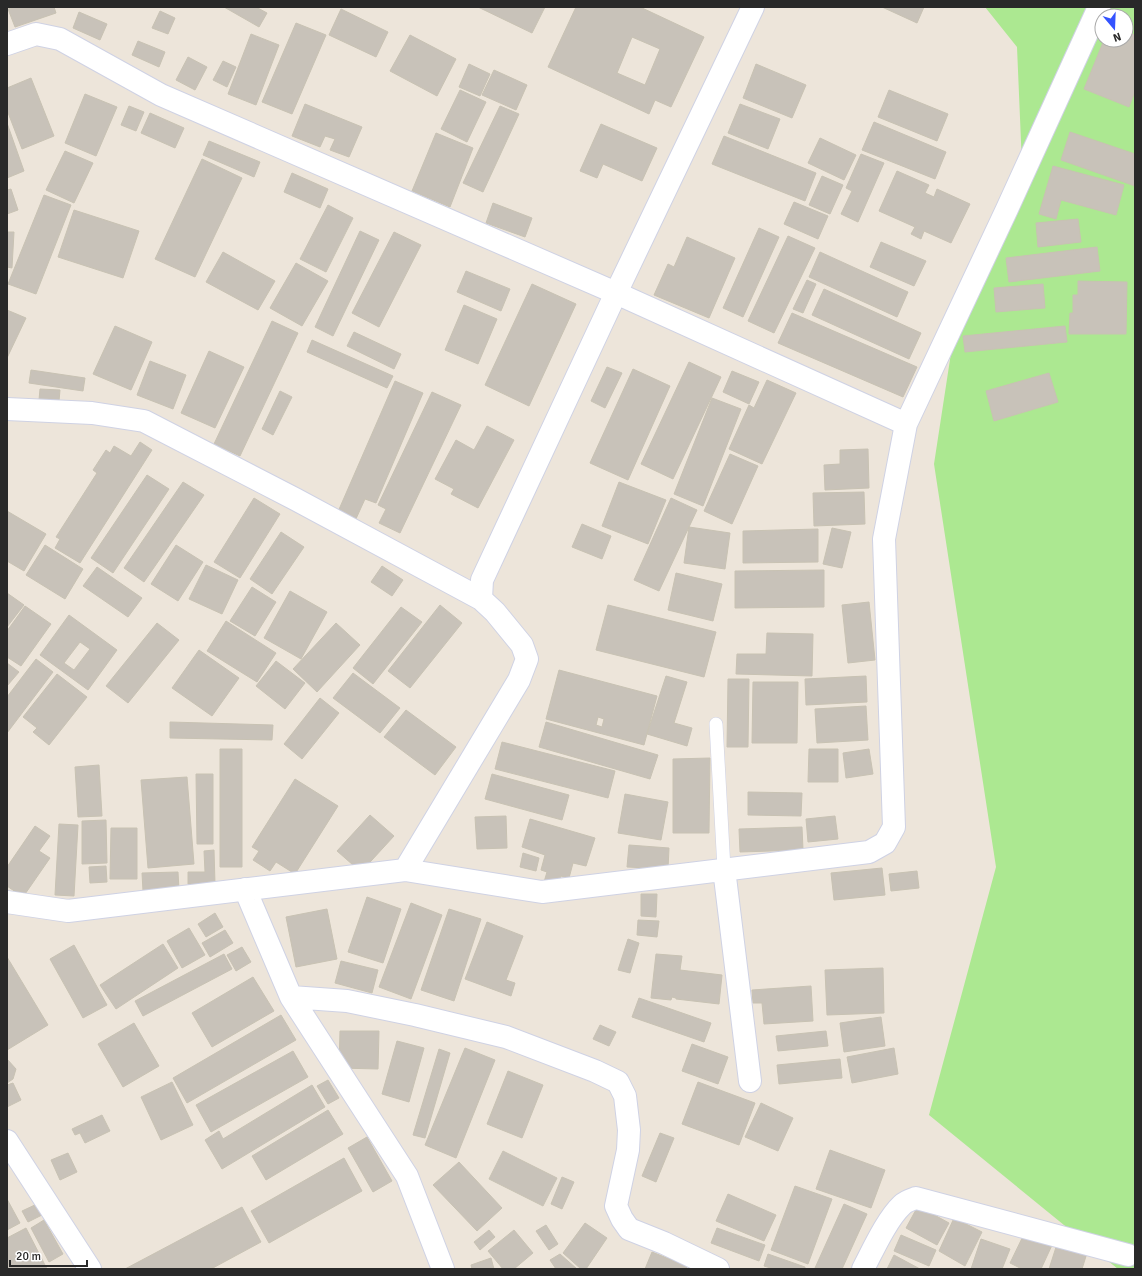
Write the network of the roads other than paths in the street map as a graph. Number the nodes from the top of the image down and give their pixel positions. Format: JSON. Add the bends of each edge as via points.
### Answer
{"nodes":[{"id":1,"x":1099,"y":7,"type":"edge"},
{"id":2,"x":747,"y":9,"type":"edge"},
{"id":3,"x":7,"y":44,"type":"edge"},
{"id":4,"x":616,"y":293,"type":"junction"},
{"id":5,"x":7,"y":409,"type":"edge"},
{"id":6,"x":906,"y":424,"type":"junction"},
{"id":7,"x":481,"y":599,"type":"junction"},
{"id":8,"x":716,"y":724,"type":"dead end"},
{"id":9,"x":724,"y":869,"type":"junction"},
{"id":10,"x":405,"y":870,"type":"junction"},
{"id":11,"x":245,"y":889,"type":"junction"},
{"id":12,"x":7,"y":902,"type":"edge"},
{"id":13,"x":292,"y":998,"type":"junction"},
{"id":14,"x":750,"y":1081,"type":"dead end"},
{"id":15,"x":7,"y":1141,"type":"edge"},
{"id":16,"x":1128,"y":1255,"type":"dead end"},
{"id":17,"x":90,"y":1269,"type":"edge"},
{"id":18,"x":443,"y":1269,"type":"edge"},
{"id":19,"x":718,"y":1269,"type":"edge"},
{"id":20,"x":863,"y":1269,"type":"edge"}],
"edges":[{"from":1,"to":6,"type":"street"},
{"from":2,"to":4,"type":"street"},
{"from":3,"to":4,"type":"street","via":[[36,34],[60,39],[161,95]]},
{"from":4,"to":6,"type":"street"},
{"from":4,"to":7,"type":"street","via":[[482,580]]},
{"from":5,"to":7,"type":"street","via":[[92,413],[144,422],[295,499]]},
{"from":6,"to":9,"type":"street","via":[[884,539],[894,827],[885,843],[869,852]]},
{"from":7,"to":10,"type":"street","via":[[522,645],[527,659],[519,680]]},
{"from":8,"to":9,"type":"lane"},
{"from":9,"to":10,"type":"street","via":[[542,892]]},
{"from":9,"to":14,"type":"street"},
{"from":10,"to":11,"type":"street"},
{"from":11,"to":12,"type":"street","via":[[68,911]]},
{"from":11,"to":13,"type":"street"},
{"from":13,"to":18,"type":"street","via":[[407,1176]]},
{"from":13,"to":19,"type":"street","via":[[347,1001],[506,1037],[618,1082],[625,1096],[629,1130],[628,1150],[616,1206],[622,1219],[629,1229]]},
{"from":15,"to":17,"type":"street"},
{"from":16,"to":20,"type":"street","via":[[916,1198],[907,1200],[894,1215]]}]}
